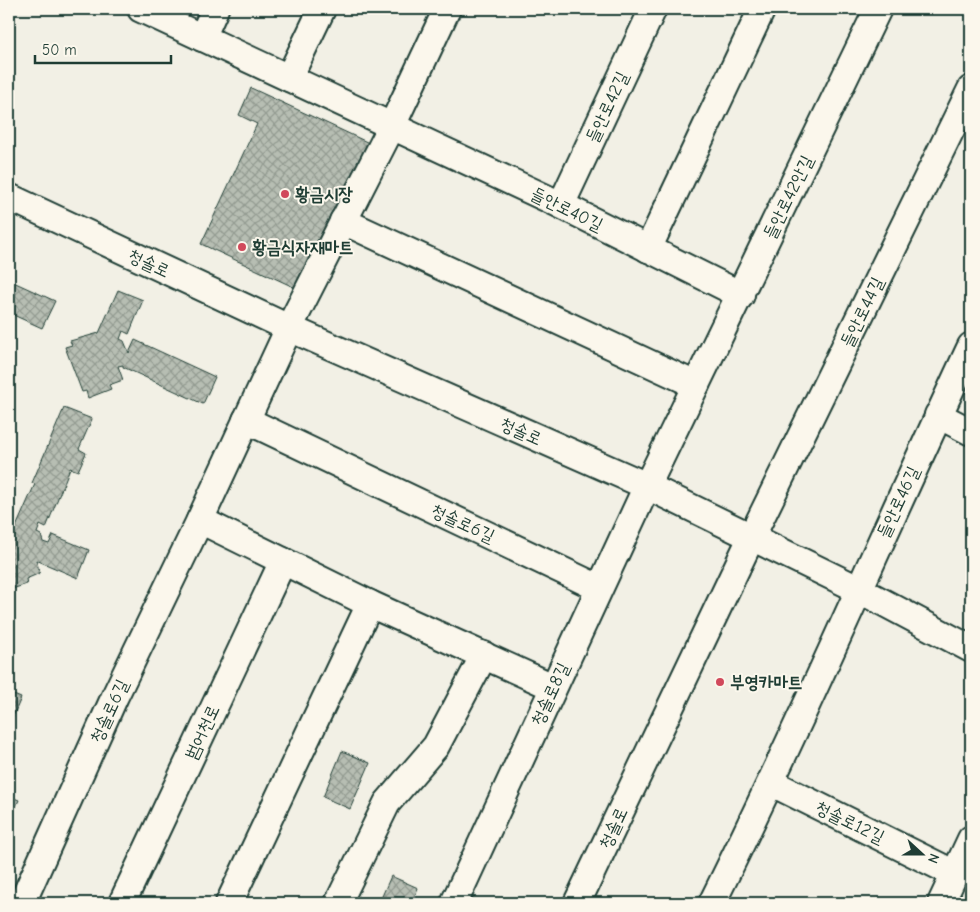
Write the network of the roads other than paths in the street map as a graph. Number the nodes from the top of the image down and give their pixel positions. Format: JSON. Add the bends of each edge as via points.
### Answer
{"nodes":[{"id":1,"x":141,"y":9,"type":"edge"},
{"id":2,"x":215,"y":9,"type":"edge"},
{"id":3,"x":322,"y":9,"type":"edge"},
{"id":4,"x":447,"y":9,"type":"edge"},
{"id":5,"x":653,"y":9,"type":"edge"},
{"id":6,"x":762,"y":9,"type":"edge"},
{"id":7,"x":878,"y":9,"type":"edge"},
{"id":8,"x":202,"y":38,"type":"junction"},
{"id":9,"x":289,"y":78,"type":"junction"},
{"id":10,"x":971,"y":88,"type":"edge"},
{"id":11,"x":392,"y":126,"type":"junction"},
{"id":12,"x":9,"y":197,"type":"edge"},
{"id":13,"x":561,"y":205,"type":"junction"},
{"id":14,"x":343,"y":222,"type":"junction"},
{"id":15,"x":648,"y":249,"type":"junction"},
{"id":16,"x":741,"y":295,"type":"junction"},
{"id":17,"x":289,"y":328,"type":"junction"},
{"id":18,"x":971,"y":346,"type":"edge"},
{"id":19,"x":696,"y":385,"type":"junction"},
{"id":20,"x":938,"y":415,"type":"junction"},
{"id":21,"x":246,"y":420,"type":"junction"},
{"id":22,"x":971,"y":432,"type":"edge"},
{"id":23,"x":647,"y":486,"type":"junction"},
{"id":24,"x":200,"y":520,"type":"junction"},
{"id":25,"x":752,"y":536,"type":"junction"},
{"id":26,"x":282,"y":561,"type":"junction"},
{"id":27,"x":599,"y":588,"type":"junction"},
{"id":28,"x":858,"y":589,"type":"junction"},
{"id":29,"x":370,"y":604,"type":"junction"},
{"id":30,"x":971,"y":649,"type":"edge"},
{"id":31,"x":484,"y":655,"type":"junction"},
{"id":32,"x":553,"y":687,"type":"junction"},
{"id":33,"x":772,"y":783,"type":"junction"},
{"id":34,"x":971,"y":839,"type":"edge"},
{"id":35,"x":955,"y":874,"type":"junction"},
{"id":36,"x":22,"y":903,"type":"edge"},
{"id":37,"x":122,"y":903,"type":"edge"},
{"id":38,"x":229,"y":903,"type":"edge"},
{"id":39,"x":338,"y":903,"type":"edge"},
{"id":40,"x":454,"y":903,"type":"edge"},
{"id":41,"x":578,"y":903,"type":"edge"},
{"id":42,"x":712,"y":903,"type":"edge"},
{"id":43,"x":941,"y":903,"type":"edge"}],
"edges":[{"from":1,"to":8,"type":"street","name":"들안로40길"},
{"from":2,"to":8,"type":"street"},
{"from":3,"to":9,"type":"street"},
{"from":4,"to":11,"type":"street"},
{"from":5,"to":13,"type":"street","name":"들안로42길"},
{"from":6,"to":15,"type":"street"},
{"from":7,"to":16,"type":"street","name":"들안로42안길"},
{"from":8,"to":9,"type":"street","name":"들안로40길"},
{"from":9,"to":11,"type":"street","name":"들안로40길"},
{"from":10,"to":25,"type":"street","name":"들안로44길"},
{"from":11,"to":13,"type":"street","name":"들안로40길"},
{"from":11,"to":14,"type":"street"},
{"from":12,"to":17,"type":"street","name":"청솔로"},
{"from":13,"to":15,"type":"street","name":"들안로40길"},
{"from":14,"to":17,"type":"street"},
{"from":14,"to":19,"type":"street"},
{"from":15,"to":16,"type":"street","name":"들안로40길"},
{"from":16,"to":19,"type":"street","name":"들안로42안길"},
{"from":17,"to":21,"type":"street","name":"청솔로6길"},
{"from":17,"to":23,"type":"street","name":"청솔로"},
{"from":18,"to":20,"type":"street","name":"들안로46길"},
{"from":19,"to":23,"type":"street","name":"들안로42안길"},
{"from":20,"to":22,"type":"street"},
{"from":20,"to":28,"type":"street","name":"들안로46길"},
{"from":21,"to":24,"type":"street","name":"청솔로6길"},
{"from":21,"to":27,"type":"street","name":"청솔로6길"},
{"from":23,"to":25,"type":"street","name":"청솔로"},
{"from":23,"to":27,"type":"street","name":"청솔로8길"},
{"from":24,"to":26,"type":"street"},
{"from":24,"to":36,"type":"street","name":"청솔로6길","via":[[115,696]]},
{"from":25,"to":28,"type":"street","name":"청솔로"},
{"from":25,"to":41,"type":"street","name":"청솔로"},
{"from":26,"to":29,"type":"street"},
{"from":26,"to":37,"type":"street","name":"범어천로"},
{"from":27,"to":32,"type":"street","name":"청솔로8길"},
{"from":28,"to":30,"type":"street","name":"청솔로"},
{"from":28,"to":33,"type":"street"},
{"from":29,"to":31,"type":"street"},
{"from":29,"to":38,"type":"street"},
{"from":31,"to":32,"type":"street"},
{"from":31,"to":39,"type":"street","via":[[436,746],[388,803]]},
{"from":32,"to":40,"type":"street","name":"청솔로8길"},
{"from":33,"to":35,"type":"street","name":"청솔로12길"},
{"from":33,"to":42,"type":"street"},
{"from":34,"to":35,"type":"street"},
{"from":35,"to":43,"type":"street"}]}
